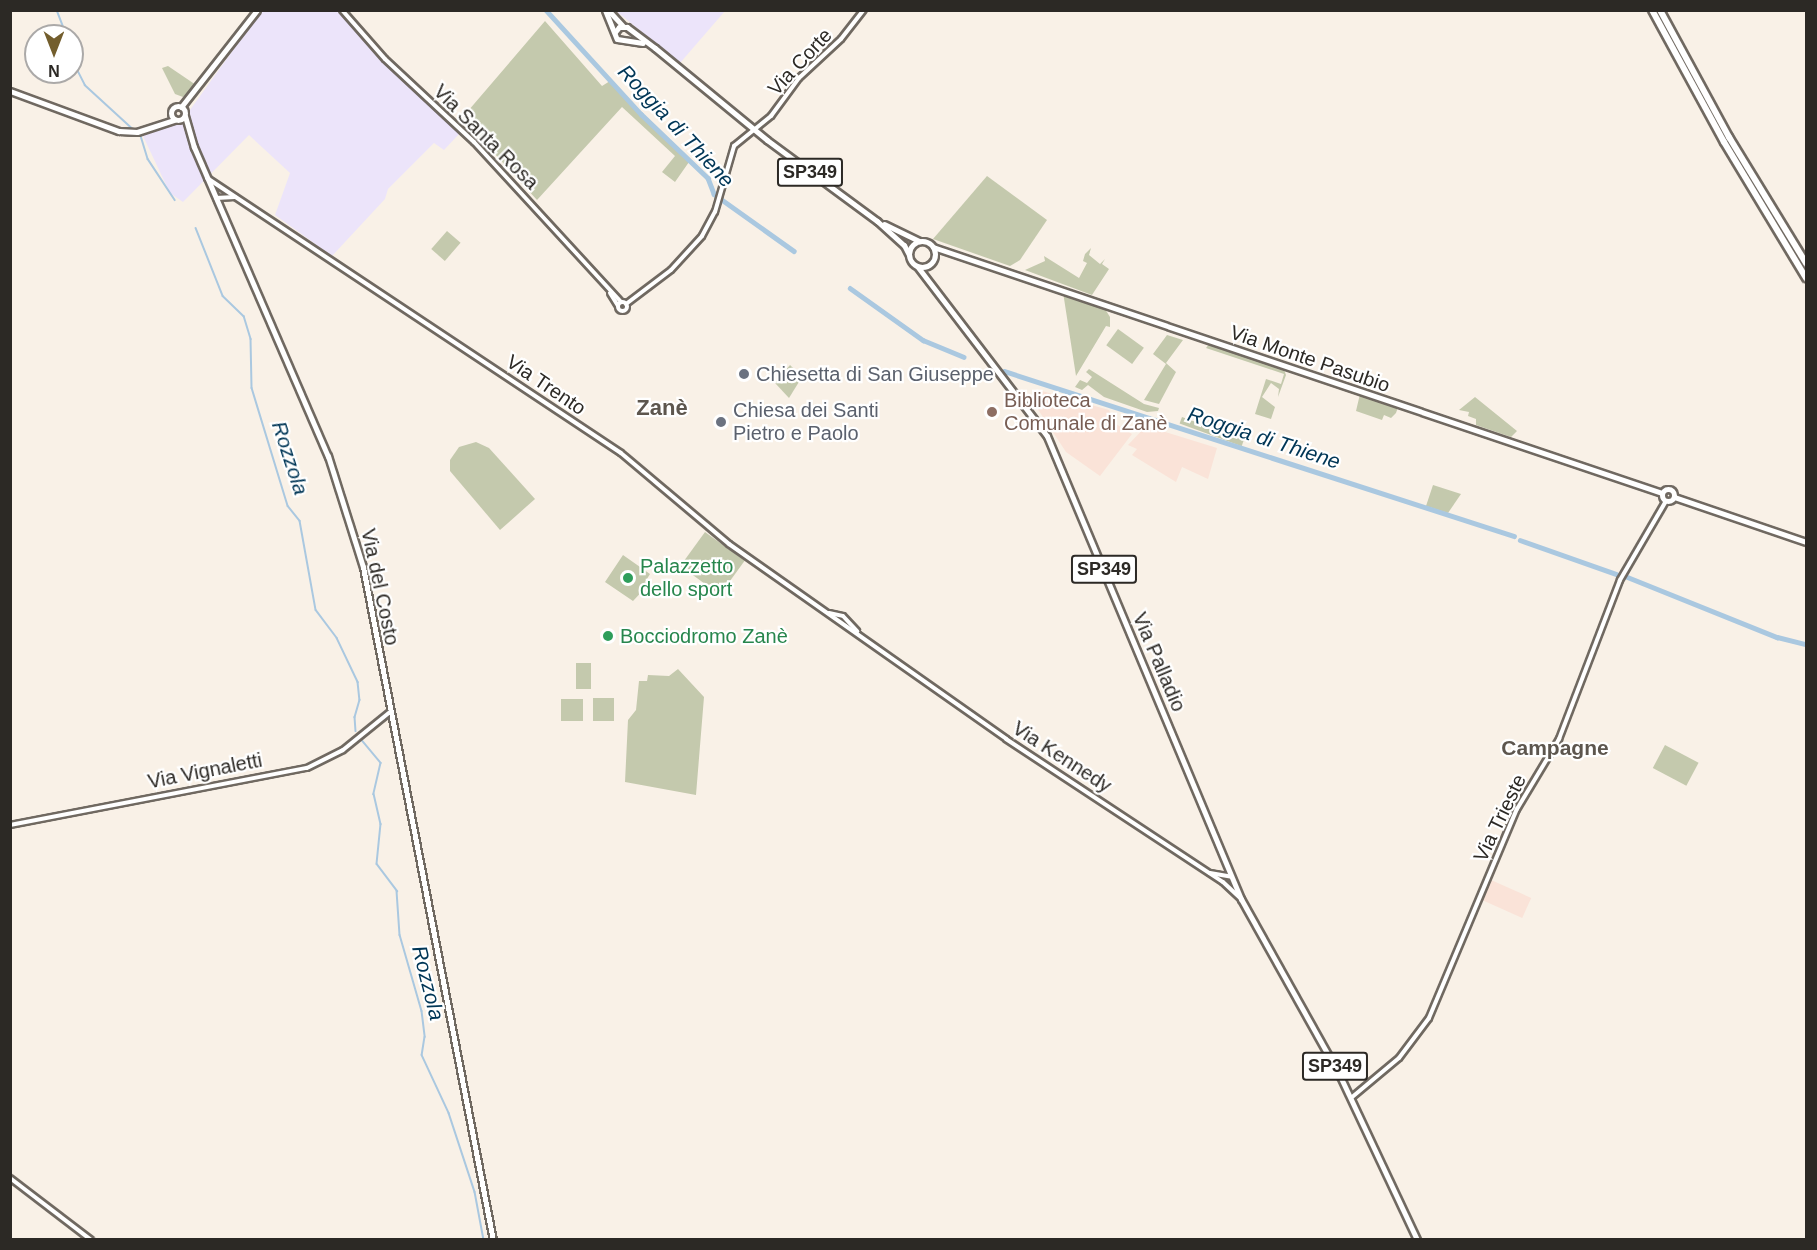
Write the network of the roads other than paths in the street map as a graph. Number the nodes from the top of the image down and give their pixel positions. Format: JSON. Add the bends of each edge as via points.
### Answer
{"nodes":[{"id":1,"x":257,"y":10,"type":"edge"},
{"id":2,"x":342,"y":10,"type":"edge"},
{"id":3,"x":607,"y":10,"type":"edge"},
{"id":4,"x":864,"y":10,"type":"edge"},
{"id":5,"x":1652,"y":10,"type":"edge"},
{"id":6,"x":1660,"y":10,"type":"edge"},
{"id":7,"x":623,"y":26,"type":"junction"},
{"id":8,"x":615,"y":32,"type":"junction"},
{"id":9,"x":630,"y":32,"type":"junction"},
{"id":10,"x":626,"y":41,"type":"junction"},
{"id":11,"x":650,"y":45,"type":"junction"},
{"id":12,"x":10,"y":90,"type":"edge"},
{"id":13,"x":192,"y":93,"type":"junction"},
{"id":14,"x":181,"y":107,"type":"junction"},
{"id":15,"x":171,"y":112,"type":"junction"},
{"id":16,"x":185,"y":114,"type":"junction"},
{"id":17,"x":176,"y":120,"type":"junction"},
{"id":18,"x":160,"y":124,"type":"junction"},
{"id":19,"x":753,"y":129,"type":"junction"},
{"id":20,"x":187,"y":131,"type":"junction"},
{"id":21,"x":207,"y":177,"type":"junction"},
{"id":22,"x":223,"y":187,"type":"junction"},
{"id":23,"x":213,"y":192,"type":"junction"},
{"id":24,"x":239,"y":198,"type":"junction"},
{"id":25,"x":216,"y":199,"type":"junction"},
{"id":26,"x":888,"y":228,"type":"junction"},
{"id":27,"x":907,"y":235,"type":"junction"},
{"id":28,"x":900,"y":241,"type":"junction"},
{"id":29,"x":920,"y":241,"type":"junction"},
{"id":30,"x":933,"y":247,"type":"junction"},
{"id":31,"x":949,"y":252,"type":"junction"},
{"id":32,"x":909,"y":255,"type":"junction"},
{"id":33,"x":932,"y":261,"type":"junction"},
{"id":34,"x":1806,"y":263,"type":"edge"},
{"id":35,"x":917,"y":266,"type":"junction"},
{"id":36,"x":1806,"y":278,"type":"edge"},
{"id":37,"x":932,"y":285,"type":"junction"},
{"id":38,"x":607,"y":287,"type":"junction"},
{"id":39,"x":624,"y":303,"type":"junction"},
{"id":40,"x":618,"y":306,"type":"junction"},
{"id":41,"x":1662,"y":493,"type":"junction"},
{"id":42,"x":1674,"y":497,"type":"junction"},
{"id":43,"x":1666,"y":501,"type":"junction"},
{"id":44,"x":1806,"y":542,"type":"edge"},
{"id":45,"x":846,"y":624,"type":"joint"},
{"id":46,"x":390,"y":712,"type":"junction"},
{"id":47,"x":10,"y":825,"type":"edge"},
{"id":48,"x":1226,"y":862,"type":"junction"},
{"id":49,"x":1209,"y":873,"type":"junction"},
{"id":50,"x":1219,"y":873,"type":"junction"},
{"id":51,"x":1232,"y":878,"type":"junction"},
{"id":52,"x":1223,"y":882,"type":"junction"},
{"id":53,"x":1241,"y":899,"type":"junction"},
{"id":54,"x":1351,"y":1098,"type":"junction"},
{"id":55,"x":10,"y":1178,"type":"edge"},
{"id":56,"x":91,"y":1239,"type":"edge"},
{"id":57,"x":493,"y":1239,"type":"edge"},
{"id":58,"x":1417,"y":1239,"type":"edge"}],
"edges":[{"from":1,"to":13,"type":"main road"},
{"from":2,"to":38,"type":"street","name":"Via Santa Rosa","via":[[385,59],[509,179]]},
{"from":3,"to":7,"type":"main road"},
{"from":3,"to":8,"type":"main road"},
{"from":4,"to":19,"type":"street","name":"Via Corte","via":[[841,39],[813,63],[771,116]]},
{"from":5,"to":36,"type":"highway"},
{"from":6,"to":34,"type":"highway"},
{"from":7,"to":8,"type":"main road"},
{"from":7,"to":9,"type":"main road"},
{"from":8,"to":10,"type":"main road","via":[[618,40]]},
{"from":9,"to":10,"type":"main road"},
{"from":9,"to":11,"type":"main road","number":"SP349"},
{"from":10,"to":11,"type":"main road","number":"SP349"},
{"from":11,"to":19,"type":"main road","number":"SP349"},
{"from":12,"to":18,"type":"main road","via":[[119,131],[136,132]]},
{"from":13,"to":14,"type":"main road"},
{"from":13,"to":16,"type":"main road"},
{"from":14,"to":15,"type":"main road"},
{"from":14,"to":16,"type":"main road"},
{"from":15,"to":17,"type":"main road"},
{"from":15,"to":18,"type":"main road"},
{"from":16,"to":17,"type":"main road"},
{"from":16,"to":20,"type":"main road","name":"Via del Costo"},
{"from":17,"to":18,"type":"main road"},
{"from":17,"to":20,"type":"main road"},
{"from":19,"to":26,"type":"main road","number":"SP349"},
{"from":19,"to":39,"type":"street","name":"Via Corte","via":[[734,146],[702,236],[671,270]]},
{"from":20,"to":21,"type":"main road","name":"Via del Costo"},
{"from":21,"to":22,"type":"street","name":"Via Trento"},
{"from":21,"to":23,"type":"main road","name":"Via del Costo"},
{"from":22,"to":23,"type":"street"},
{"from":22,"to":24,"type":"street","name":"Via Trento"},
{"from":23,"to":25,"type":"main road","name":"Via del Costo"},
{"from":24,"to":25,"type":"street","via":[[227,195]]},
{"from":24,"to":45,"type":"street","name":"Via Trento","via":[[621,453],[712,531]]},
{"from":25,"to":46,"type":"main road","name":"Via del Costo","via":[[344,499],[363,567]]},
{"from":26,"to":27,"type":"main road","number":"SP349"},
{"from":26,"to":28,"type":"main road","number":"SP349"},
{"from":27,"to":28,"type":"main road"},
{"from":27,"to":29,"type":"main road","number":"SP349"},
{"from":28,"to":32,"type":"main road","number":"SP349"},
{"from":29,"to":30,"type":"main road","number":"SP349"},
{"from":29,"to":32,"type":"main road","via":[[913,244]]},
{"from":30,"to":31,"type":"main road","name":"Via Monte Pasubio"},
{"from":30,"to":33,"type":"main road"},
{"from":31,"to":33,"type":"main road"},
{"from":31,"to":41,"type":"main road","name":"Via Monte Pasubio"},
{"from":32,"to":35,"type":"main road","number":"SP349"},
{"from":33,"to":35,"type":"main road"},
{"from":33,"to":37,"type":"main road"},
{"from":35,"to":37,"type":"main road","number":"SP349"},
{"from":37,"to":48,"type":"main road","name":"Via Palladio","number":"SP349","via":[[1047,436]]},
{"from":38,"to":39,"type":"street","name":"Via Santa Rosa"},
{"from":38,"to":40,"type":"street","name":"Via Santa Rosa"},
{"from":39,"to":40,"type":"street"},
{"from":39,"to":40,"type":"street","via":[[624,310]]},
{"from":41,"to":42,"type":"main road","name":"Via Monte Pasubio","via":[[1670,489]]},
{"from":41,"to":43,"type":"main road"},
{"from":42,"to":43,"type":"main road"},
{"from":42,"to":44,"type":"main road","name":"Via Monte Pasubio"},
{"from":43,"to":54,"type":"street","name":"Via Trieste","via":[[1620,580],[1559,739],[1517,809],[1429,1018],[1399,1058]]},
{"from":45,"to":49,"type":"street","name":"Via Kennedy"},
{"from":46,"to":47,"type":"street","name":"Via Vignaletti","via":[[343,750],[307,768]]},
{"from":46,"to":57,"type":"main road","name":"Via del Costo"},
{"from":48,"to":50,"type":"street"},
{"from":48,"to":51,"type":"main road","name":"Via Palladio","number":"SP349"},
{"from":49,"to":50,"type":"street"},
{"from":49,"to":52,"type":"street","name":"Via Kennedy"},
{"from":50,"to":51,"type":"street"},
{"from":51,"to":52,"type":"street"},
{"from":51,"to":53,"type":"main road","number":"SP349"},
{"from":52,"to":53,"type":"street","name":"Via Kennedy"},
{"from":53,"to":54,"type":"main road","number":"SP349"},
{"from":54,"to":58,"type":"main road","number":"SP349"},
{"from":55,"to":56,"type":"street"}]}
